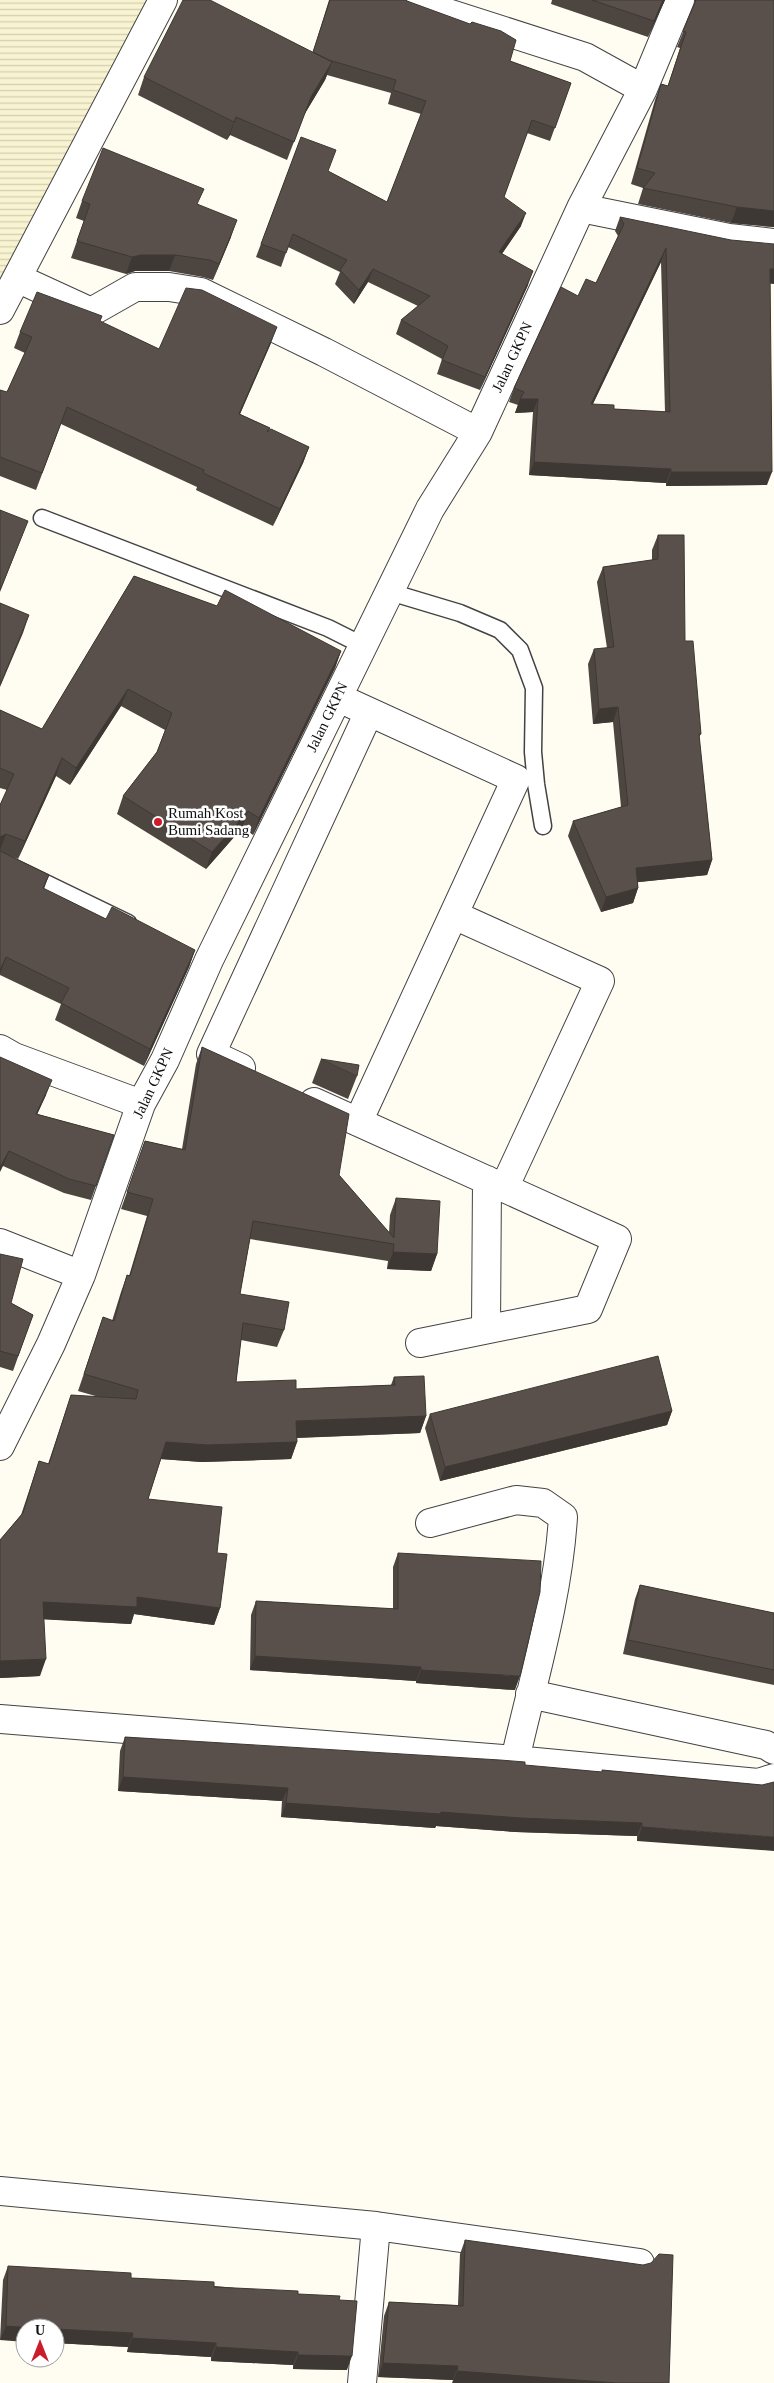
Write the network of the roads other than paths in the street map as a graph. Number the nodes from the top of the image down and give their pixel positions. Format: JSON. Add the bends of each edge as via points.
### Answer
{"nodes":[{"id":1,"x":163,"y":0,"type":"edge"},
{"id":2,"x":406,"y":0,"type":"edge"},
{"id":3,"x":680,"y":0,"type":"edge"},
{"id":4,"x":643,"y":90,"type":"junction"},
{"id":5,"x":582,"y":208,"type":"junction"},
{"id":6,"x":774,"y":243,"type":"edge"},
{"id":7,"x":18,"y":278,"type":"junction"},
{"id":8,"x":0,"y":310,"type":"edge"},
{"id":9,"x":478,"y":432,"type":"junction"},
{"id":10,"x":42,"y":518,"type":"dead end"},
{"id":11,"x":390,"y":592,"type":"junction"},
{"id":12,"x":362,"y":645,"type":"junction"},
{"id":13,"x":337,"y":697,"type":"junction"},
{"id":14,"x":368,"y":712,"type":"junction"},
{"id":15,"x":543,"y":826,"type":"dead end"},
{"id":16,"x":0,"y":861,"type":"edge"},
{"id":17,"x":454,"y":915,"type":"junction"},
{"id":18,"x":142,"y":930,"type":"edge"},
{"id":19,"x":0,"y":1049,"type":"edge"},
{"id":20,"x":263,"y":1078,"type":"edge"},
{"id":21,"x":289,"y":1090,"type":"edge"},
{"id":22,"x":141,"y":1104,"type":"junction"},
{"id":23,"x":358,"y":1122,"type":"junction"},
{"id":24,"x":496,"y":1184,"type":"junction"},
{"id":25,"x":0,"y":1243,"type":"edge"},
{"id":26,"x":81,"y":1276,"type":"junction"},
{"id":27,"x":486,"y":1329,"type":"junction"},
{"id":28,"x":420,"y":1343,"type":"dead end"},
{"id":29,"x":9,"y":1409,"type":"edge"},
{"id":30,"x":0,"y":1446,"type":"edge"},
{"id":31,"x":430,"y":1523,"type":"dead end"},
{"id":32,"x":530,"y":1694,"type":"junction"},
{"id":33,"x":0,"y":1719,"type":"edge"},
{"id":34,"x":774,"y":1750,"type":"edge"},
{"id":35,"x":515,"y":1760,"type":"junction"},
{"id":36,"x":774,"y":1778,"type":"edge"},
{"id":37,"x":0,"y":2191,"type":"edge"},
{"id":38,"x":376,"y":2226,"type":"junction"},
{"id":39,"x":640,"y":2263,"type":"edge"},
{"id":40,"x":362,"y":2383,"type":"edge"}],
"edges":[{"from":1,"to":7,"type":"street"},
{"from":2,"to":4,"type":"street","via":[[585,57]]},
{"from":3,"to":4,"type":"street","name":"Jalan GKPN"},
{"from":4,"to":5,"type":"street","name":"Jalan GKPN"},
{"from":5,"to":6,"type":"street","via":[[701,233]]},
{"from":5,"to":9,"type":"street","name":"Jalan GKPN"},
{"from":7,"to":8,"type":"street"},
{"from":7,"to":9,"type":"street","via":[[91,312],[135,287],[169,287],[201,292]]},
{"from":9,"to":11,"type":"street","name":"Jalan GKPN","via":[[430,509]]},
{"from":10,"to":12,"type":"lane","via":[[328,628]]},
{"from":11,"to":12,"type":"street","name":"Jalan GKPN"},
{"from":11,"to":15,"type":"lane","via":[[460,613],[500,630],[520,650],[534,688],[534,760]]},
{"from":12,"to":13,"type":"street","name":"Jalan GKPN"},
{"from":13,"to":14,"type":"street"},
{"from":13,"to":22,"type":"street","name":"Jalan GKPN","via":[[202,957],[165,1060]]},
{"from":14,"to":17,"type":"street","via":[[516,779]]},
{"from":14,"to":20,"type":"street","via":[[211,1054]]},
{"from":16,"to":18,"type":"lane"},
{"from":17,"to":23,"type":"street"},
{"from":17,"to":24,"type":"street","via":[[600,981]]},
{"from":19,"to":22,"type":"street"},
{"from":21,"to":23,"type":"street"},
{"from":22,"to":26,"type":"street","name":"Jalan GKPN"},
{"from":23,"to":24,"type":"street"},
{"from":24,"to":27,"type":"street"},
{"from":24,"to":27,"type":"street","via":[[617,1239],[588,1309]]},
{"from":25,"to":26,"type":"street"},
{"from":26,"to":29,"type":"street","name":"Jalan GKPN","via":[[52,1344]]},
{"from":27,"to":28,"type":"street"},
{"from":29,"to":30,"type":"street","name":"Jalan GKPN"},
{"from":31,"to":32,"type":"street","via":[[516,1500],[543,1503],[563,1518],[557,1574]]},
{"from":32,"to":34,"type":"street","via":[[766,1745]]},
{"from":32,"to":35,"type":"street"},
{"from":33,"to":35,"type":"street"},
{"from":35,"to":36,"type":"street","via":[[758,1783]]},
{"from":37,"to":38,"type":"street"},
{"from":38,"to":39,"type":"street"},
{"from":38,"to":40,"type":"street"}]}
